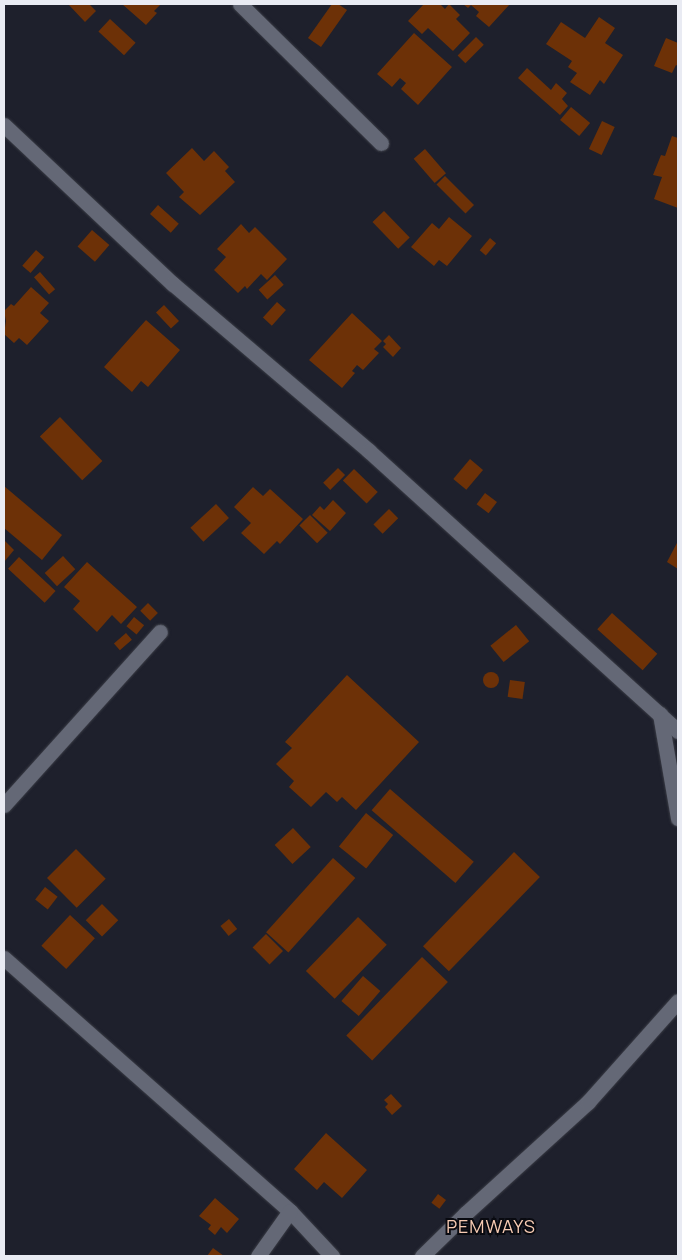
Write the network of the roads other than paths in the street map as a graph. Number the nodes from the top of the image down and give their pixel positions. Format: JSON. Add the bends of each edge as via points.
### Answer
{"nodes":[{"id":1,"x":240,"y":4,"type":"edge"},
{"id":2,"x":4,"y":125,"type":"edge"},
{"id":3,"x":381,"y":143,"type":"dead end"},
{"id":4,"x":160,"y":632,"type":"dead end"},
{"id":5,"x":660,"y":714,"type":"junction"},
{"id":6,"x":678,"y":731,"type":"edge"},
{"id":7,"x":4,"y":805,"type":"edge"},
{"id":8,"x":678,"y":818,"type":"edge"},
{"id":9,"x":4,"y":958,"type":"edge"},
{"id":10,"x":678,"y":1001,"type":"edge"},
{"id":11,"x":290,"y":1211,"type":"junction"},
{"id":12,"x":258,"y":1256,"type":"edge"},
{"id":13,"x":332,"y":1256,"type":"edge"},
{"id":14,"x":422,"y":1256,"type":"edge"}],
"edges":[{"from":1,"to":3,"type":"street"},
{"from":2,"to":5,"type":"street","via":[[173,284],[369,452]]},
{"from":4,"to":7,"type":"street"},
{"from":5,"to":6,"type":"street"},
{"from":5,"to":8,"type":"street"},
{"from":9,"to":11,"type":"street"},
{"from":10,"to":14,"type":"street","via":[[588,1102]]},
{"from":11,"to":12,"type":"street"},
{"from":11,"to":13,"type":"street"}]}
